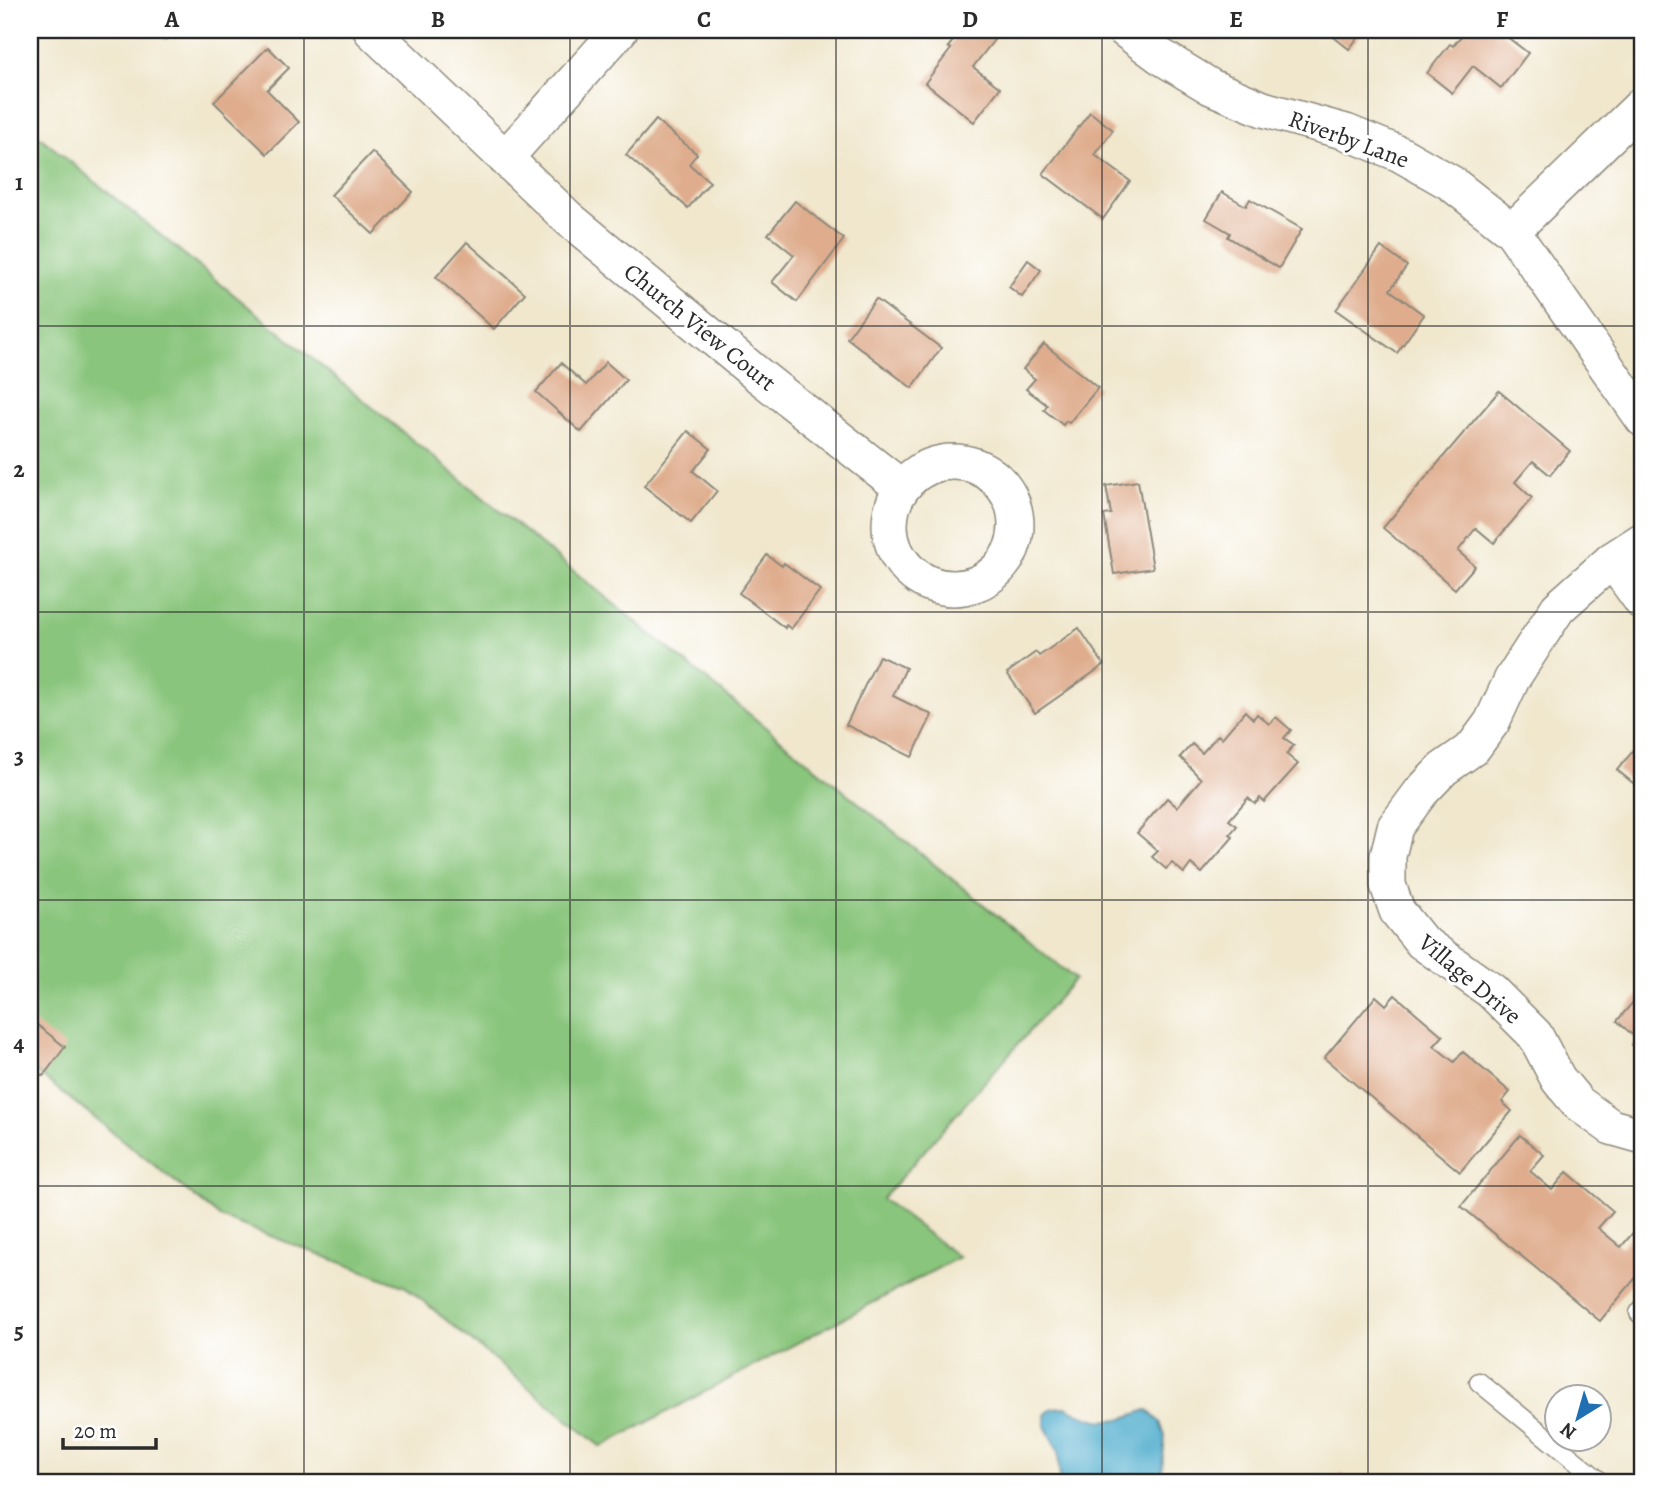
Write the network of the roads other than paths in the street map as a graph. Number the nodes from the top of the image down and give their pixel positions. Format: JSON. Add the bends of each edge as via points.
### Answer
{"nodes":[{"id":1,"x":371,"y":30,"type":"edge"},
{"id":2,"x":620,"y":30,"type":"edge"},
{"id":3,"x":1125,"y":30,"type":"edge"},
{"id":4,"x":1643,"y":104,"type":"edge"},
{"id":5,"x":506,"y":158,"type":"junction"},
{"id":6,"x":1512,"y":230,"type":"junction"},
{"id":7,"x":1643,"y":419,"type":"edge"},
{"id":8,"x":901,"y":487,"type":"dead end"},
{"id":9,"x":1643,"y":540,"type":"edge"},
{"id":10,"x":1612,"y":561,"type":"junction"},
{"id":11,"x":1643,"y":603,"type":"edge"},
{"id":12,"x":1643,"y":1136,"type":"edge"},
{"id":13,"x":1479,"y":1382,"type":"dead end"},
{"id":14,"x":1601,"y":1482,"type":"edge"}],
"edges":[{"from":1,"to":5,"type":"street","name":"Church View Court"},
{"from":2,"to":5,"type":"street"},
{"from":3,"to":6,"type":"street","name":"Riverby Lane","via":[[1211,87],[1400,154],[1451,183]]},
{"from":4,"to":6,"type":"street"},
{"from":5,"to":8,"type":"street","name":"Church View Court","via":[[630,271]]},
{"from":6,"to":7,"type":"street","name":"Riverby Lane"},
{"from":9,"to":10,"type":"street","name":"Village Drive"},
{"from":10,"to":11,"type":"street"},
{"from":10,"to":12,"type":"street","name":"Village Drive","via":[[1558,608],[1473,748],[1443,769],[1395,827],[1388,856],[1388,886],[1397,911],[1422,942],[1491,991],[1535,1035],[1558,1079],[1578,1103],[1611,1126]]},
{"from":13,"to":14,"type":"lane"}]}
